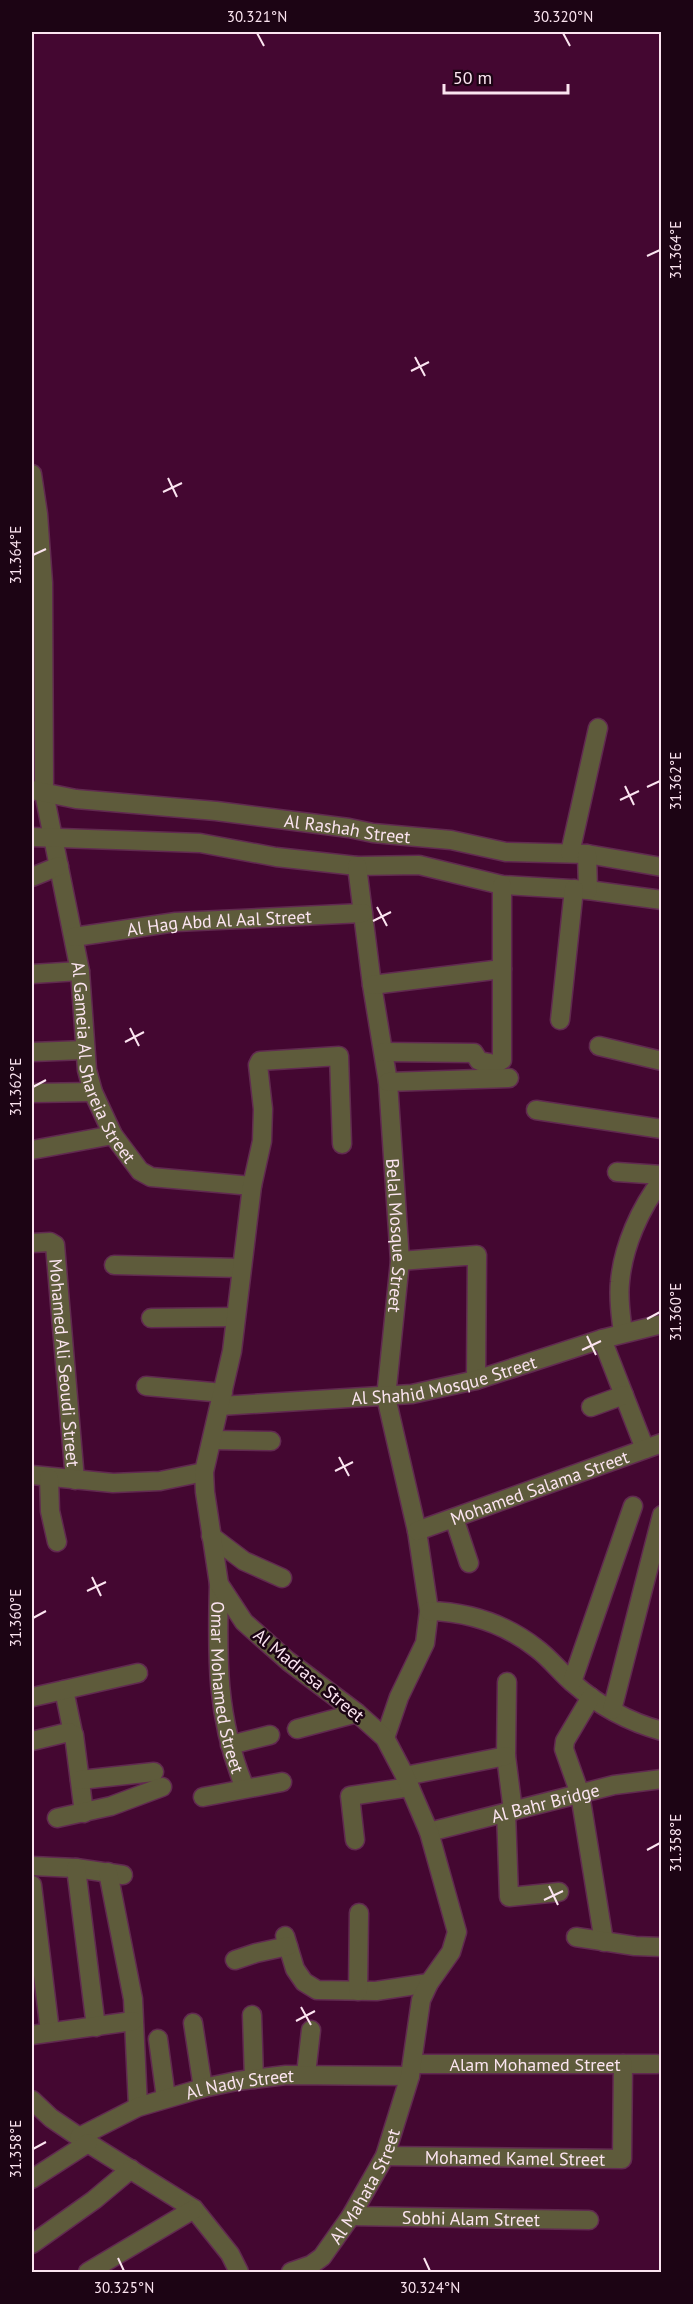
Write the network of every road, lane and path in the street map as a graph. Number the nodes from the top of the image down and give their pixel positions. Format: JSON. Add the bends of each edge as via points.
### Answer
{"nodes":[{"id":1,"x":32,"y":474,"type":"edge"},
{"id":2,"x":598,"y":728,"type":"dead end"},
{"id":3,"x":41,"y":795,"type":"edge"},
{"id":4,"x":52,"y":834,"type":"junction"},
{"id":5,"x":32,"y":837,"type":"edge"},
{"id":6,"x":581,"y":856,"type":"junction"},
{"id":7,"x":59,"y":866,"type":"junction"},
{"id":8,"x":357,"y":866,"type":"junction"},
{"id":9,"x":662,"y":867,"type":"edge"},
{"id":10,"x":32,"y":877,"type":"edge"},
{"id":11,"x":502,"y":885,"type":"junction"},
{"id":12,"x":583,"y":887,"type":"junction"},
{"id":13,"x":662,"y":900,"type":"edge"},
{"id":14,"x":363,"y":913,"type":"junction"},
{"id":15,"x":74,"y":936,"type":"junction"},
{"id":16,"x":502,"y":969,"type":"junction"},
{"id":17,"x":80,"y":971,"type":"junction"},
{"id":18,"x":32,"y":974,"type":"edge"},
{"id":19,"x":372,"y":984,"type":"junction"},
{"id":20,"x":560,"y":1020,"type":"dead end"},
{"id":21,"x":599,"y":1046,"type":"dead end"},
{"id":22,"x":85,"y":1050,"type":"junction"},
{"id":23,"x":32,"y":1052,"type":"edge"},
{"id":24,"x":384,"y":1052,"type":"junction"},
{"id":25,"x":662,"y":1061,"type":"edge"},
{"id":26,"x":509,"y":1078,"type":"dead end"},
{"id":27,"x":388,"y":1082,"type":"junction"},
{"id":28,"x":93,"y":1092,"type":"junction"},
{"id":29,"x":32,"y":1093,"type":"edge"},
{"id":30,"x":536,"y":1110,"type":"dead end"},
{"id":31,"x":662,"y":1129,"type":"edge"},
{"id":32,"x":113,"y":1135,"type":"junction"},
{"id":33,"x":342,"y":1144,"type":"dead end"},
{"id":34,"x":32,"y":1150,"type":"edge"},
{"id":35,"x":616,"y":1172,"type":"dead end"},
{"id":36,"x":662,"y":1177,"type":"edge"},
{"id":37,"x":252,"y":1186,"type":"junction"},
{"id":38,"x":32,"y":1243,"type":"edge"},
{"id":39,"x":400,"y":1261,"type":"junction"},
{"id":40,"x":114,"y":1265,"type":"dead end"},
{"id":41,"x":241,"y":1268,"type":"junction"},
{"id":42,"x":235,"y":1317,"type":"junction"},
{"id":43,"x":151,"y":1318,"type":"dead end"},
{"id":44,"x":662,"y":1324,"type":"edge"},
{"id":45,"x":623,"y":1333,"type":"junction"},
{"id":46,"x":602,"y":1339,"type":"junction"},
{"id":47,"x":476,"y":1380,"type":"junction"},
{"id":48,"x":146,"y":1386,"type":"dead end"},
{"id":49,"x":624,"y":1395,"type":"junction"},
{"id":50,"x":386,"y":1397,"type":"junction"},
{"id":51,"x":222,"y":1400,"type":"junction"},
{"id":52,"x":591,"y":1407,"type":"dead end"},
{"id":53,"x":213,"y":1440,"type":"junction"},
{"id":54,"x":272,"y":1441,"type":"dead end"},
{"id":55,"x":653,"y":1446,"type":"edge"},
{"id":56,"x":204,"y":1472,"type":"junction"},
{"id":57,"x":40,"y":1477,"type":"edge"},
{"id":58,"x":75,"y":1480,"type":"junction"},
{"id":59,"x":633,"y":1506,"type":"dead end"},
{"id":60,"x":662,"y":1515,"type":"edge"},
{"id":61,"x":454,"y":1518,"type":"junction"},
{"id":62,"x":417,"y":1531,"type":"junction"},
{"id":63,"x":211,"y":1536,"type":"junction"},
{"id":64,"x":57,"y":1542,"type":"dead end"},
{"id":65,"x":469,"y":1563,"type":"dead end"},
{"id":66,"x":282,"y":1578,"type":"dead end"},
{"id":67,"x":219,"y":1584,"type":"junction"},
{"id":68,"x":429,"y":1611,"type":"junction"},
{"id":69,"x":138,"y":1673,"type":"dead end"},
{"id":70,"x":507,"y":1682,"type":"dead end"},
{"id":71,"x":572,"y":1682,"type":"junction"},
{"id":72,"x":64,"y":1690,"type":"junction"},
{"id":73,"x":33,"y":1697,"type":"edge"},
{"id":74,"x":591,"y":1697,"type":"junction"},
{"id":75,"x":612,"y":1710,"type":"junction"},
{"id":76,"x":357,"y":1713,"type":"junction"},
{"id":77,"x":297,"y":1729,"type":"dead end"},
{"id":78,"x":662,"y":1731,"type":"edge"},
{"id":79,"x":73,"y":1733,"type":"junction"},
{"id":80,"x":270,"y":1735,"type":"dead end"},
{"id":81,"x":385,"y":1738,"type":"junction"},
{"id":82,"x":32,"y":1741,"type":"edge"},
{"id":83,"x":230,"y":1745,"type":"junction"},
{"id":84,"x":506,"y":1756,"type":"junction"},
{"id":85,"x":662,"y":1779,"type":"edge"},
{"id":86,"x":80,"y":1780,"type":"junction"},
{"id":87,"x":408,"y":1781,"type":"junction"},
{"id":88,"x":282,"y":1782,"type":"dead end"},
{"id":89,"x":245,"y":1788,"type":"junction"},
{"id":90,"x":580,"y":1794,"type":"junction"},
{"id":91,"x":203,"y":1797,"type":"dead end"},
{"id":92,"x":510,"y":1811,"type":"junction"},
{"id":93,"x":84,"y":1814,"type":"junction"},
{"id":94,"x":57,"y":1818,"type":"dead end"},
{"id":95,"x":429,"y":1832,"type":"junction"},
{"id":96,"x":355,"y":1840,"type":"dead end"},
{"id":97,"x":32,"y":1866,"type":"edge"},
{"id":98,"x":76,"y":1868,"type":"junction"},
{"id":99,"x":32,"y":1885,"type":"edge"},
{"id":100,"x":559,"y":1892,"type":"dead end"},
{"id":101,"x":359,"y":1913,"type":"dead end"},
{"id":102,"x":576,"y":1937,"type":"dead end"},
{"id":103,"x":604,"y":1942,"type":"junction"},
{"id":104,"x":662,"y":1947,"type":"edge"},
{"id":105,"x":235,"y":1960,"type":"dead end"},
{"id":106,"x":429,"y":1983,"type":"junction"},
{"id":107,"x":358,"y":1991,"type":"junction"},
{"id":108,"x":252,"y":2014,"type":"dead end"},
{"id":109,"x":133,"y":2021,"type":"junction"},
{"id":110,"x":193,"y":2023,"type":"dead end"},
{"id":111,"x":96,"y":2026,"type":"junction"},
{"id":112,"x":311,"y":2030,"type":"dead end"},
{"id":113,"x":50,"y":2032,"type":"junction"},
{"id":114,"x":32,"y":2035,"type":"edge"},
{"id":115,"x":158,"y":2039,"type":"dead end"},
{"id":116,"x":623,"y":2064,"type":"junction"},
{"id":117,"x":657,"y":2064,"type":"dead end"},
{"id":118,"x":412,"y":2070,"type":"junction"},
{"id":119,"x":306,"y":2074,"type":"junction"},
{"id":120,"x":254,"y":2079,"type":"junction"},
{"id":121,"x":203,"y":2088,"type":"junction"},
{"id":122,"x":166,"y":2098,"type":"junction"},
{"id":123,"x":32,"y":2102,"type":"edge"},
{"id":124,"x":138,"y":2107,"type":"junction"},
{"id":125,"x":84,"y":2140,"type":"junction"},
{"id":126,"x":386,"y":2156,"type":"junction"},
{"id":127,"x":131,"y":2169,"type":"junction"},
{"id":128,"x":32,"y":2179,"type":"edge"},
{"id":129,"x":194,"y":2209,"type":"junction"},
{"id":130,"x":351,"y":2216,"type":"junction"},
{"id":131,"x":589,"y":2220,"type":"dead end"},
{"id":132,"x":32,"y":2244,"type":"edge"},
{"id":133,"x":88,"y":2272,"type":"edge"},
{"id":134,"x":239,"y":2272,"type":"edge"},
{"id":135,"x":297,"y":2272,"type":"edge"}],
"edges":[{"from":1,"to":3,"type":"street","name":"Al Gameia Al Shareia Street","via":[[43,583]]},
{"from":2,"to":6,"type":"street"},
{"from":3,"to":4,"type":"street","name":"Al Gameia Al Shareia Street"},
{"from":3,"to":6,"type":"street","name":"Al Rashah Street","via":[[216,811],[451,840],[506,852]]},
{"from":4,"to":5,"type":"street","name":"Al Rashah Street"},
{"from":4,"to":7,"type":"street","name":"Al Gameia Al Shareia Street"},
{"from":4,"to":8,"type":"street","name":"Al Rashah Street","via":[[200,843]]},
{"from":6,"to":9,"type":"street","name":"Al Rashah Street"},
{"from":6,"to":12,"type":"street"},
{"from":7,"to":10,"type":"street"},
{"from":7,"to":15,"type":"street","name":"Al Gameia Al Shareia Street"},
{"from":8,"to":11,"type":"street","name":"Al Rashah Street","via":[[419,865]]},
{"from":8,"to":14,"type":"street","name":"Belal Mosque Street"},
{"from":11,"to":12,"type":"street","name":"Al Rashah Street"},
{"from":11,"to":16,"type":"street"},
{"from":12,"to":13,"type":"street","name":"Al Rashah Street"},
{"from":12,"to":20,"type":"street"},
{"from":14,"to":15,"type":"street","name":"Al Hag Abd Al Aal Street","via":[[176,922]]},
{"from":14,"to":19,"type":"street","name":"Belal Mosque Street"},
{"from":15,"to":17,"type":"street","name":"Al Gameia Al Shareia Street"},
{"from":16,"to":19,"type":"street"},
{"from":16,"to":24,"type":"street","via":[[500,1062],[479,1061],[474,1053]]},
{"from":17,"to":18,"type":"street"},
{"from":17,"to":22,"type":"street","name":"Al Gameia Al Shareia Street"},
{"from":19,"to":24,"type":"street","name":"Belal Mosque Street"},
{"from":21,"to":25,"type":"street"},
{"from":22,"to":23,"type":"street"},
{"from":22,"to":28,"type":"street","name":"Al Gameia Al Shareia Street"},
{"from":24,"to":27,"type":"street","name":"Belal Mosque Street"},
{"from":26,"to":27,"type":"street"},
{"from":27,"to":39,"type":"street","name":"Belal Mosque Street"},
{"from":28,"to":29,"type":"street"},
{"from":28,"to":32,"type":"street","name":"Al Gameia Al Shareia Street"},
{"from":30,"to":31,"type":"street"},
{"from":32,"to":34,"type":"street"},
{"from":32,"to":37,"type":"street","name":"Al Gameia Al Shareia Street","via":[[140,1171],[152,1177]]},
{"from":33,"to":37,"type":"street","name":"Al Madrasa Street","via":[[339,1056],[262,1060],[258,1065],[262,1141]]},
{"from":35,"to":36,"type":"street"},
{"from":36,"to":45,"type":"street","via":[[642,1212],[624,1259],[619,1308]]},
{"from":37,"to":41,"type":"street","name":"Al Madrasa Street"},
{"from":38,"to":58,"type":"street","name":"Mohamed Ali Seoudi Street","via":[[56,1245]]},
{"from":39,"to":47,"type":"street","via":[[477,1255]]},
{"from":39,"to":50,"type":"street","name":"Belal Mosque Street"},
{"from":40,"to":41,"type":"street"},
{"from":41,"to":42,"type":"street","name":"Al Madrasa Street"},
{"from":42,"to":43,"type":"street"},
{"from":42,"to":51,"type":"street","name":"Al Madrasa Street"},
{"from":44,"to":45,"type":"street","name":"Al Shahid Mosque Street"},
{"from":45,"to":46,"type":"street","name":"Al Shahid Mosque Street"},
{"from":46,"to":47,"type":"street","name":"Al Shahid Mosque Street"},
{"from":46,"to":49,"type":"street"},
{"from":47,"to":50,"type":"street","name":"Al Shahid Mosque Street"},
{"from":48,"to":51,"type":"street","name":"Al Shahid Mosque Street"},
{"from":49,"to":52,"type":"street"},
{"from":49,"to":55,"type":"street"},
{"from":50,"to":51,"type":"street","name":"Al Shahid Mosque Street"},
{"from":50,"to":62,"type":"street","name":"Belal Mosque Street"},
{"from":51,"to":53,"type":"street","name":"Al Madrasa Street"},
{"from":53,"to":54,"type":"street"},
{"from":53,"to":56,"type":"street","name":"Al Madrasa Street"},
{"from":55,"to":61,"type":"street","name":"Mohamed Salama Street"},
{"from":56,"to":58,"type":"street","via":[[160,1481]]},
{"from":56,"to":63,"type":"street","name":"Al Madrasa Street"},
{"from":57,"to":58,"type":"street"},
{"from":57,"to":64,"type":"street"},
{"from":59,"to":71,"type":"street"},
{"from":60,"to":75,"type":"street"},
{"from":61,"to":62,"type":"street","name":"Mohamed Salama Street"},
{"from":61,"to":65,"type":"street"},
{"from":62,"to":68,"type":"street","name":"Belal Mosque Street"},
{"from":63,"to":66,"type":"street","via":[[244,1561]]},
{"from":63,"to":67,"type":"street","name":"Al Madrasa Street"},
{"from":67,"to":76,"type":"street","name":"Al Madrasa Street","via":[[244,1622]]},
{"from":67,"to":83,"type":"street","name":"Omar Mohamed Street","via":[[218,1675]]},
{"from":68,"to":71,"type":"street","via":[[463,1614],[496,1624],[536,1647]]},
{"from":68,"to":81,"type":"street","name":"Belal Mosque Street","via":[[425,1643],[399,1697]]},
{"from":69,"to":72,"type":"street"},
{"from":70,"to":84,"type":"street"},
{"from":71,"to":74,"type":"street"},
{"from":72,"to":73,"type":"street"},
{"from":72,"to":79,"type":"street"},
{"from":74,"to":75,"type":"street"},
{"from":74,"to":90,"type":"street","via":[[564,1745]]},
{"from":75,"to":78,"type":"street"},
{"from":76,"to":77,"type":"street"},
{"from":76,"to":81,"type":"street","name":"Al Madrasa Street"},
{"from":79,"to":82,"type":"street"},
{"from":79,"to":86,"type":"street"},
{"from":80,"to":83,"type":"street"},
{"from":81,"to":87,"type":"street","name":"Al Madrasa Street"},
{"from":83,"to":89,"type":"street","name":"Omar Mohamed Street"},
{"from":84,"to":87,"type":"street"},
{"from":84,"to":92,"type":"street"},
{"from":85,"to":90,"type":"street","name":"Al Bahr Bridge"},
{"from":86,"to":93,"type":"street"},
{"from":86,"to":93,"type":"street","via":[[158,1779],[137,1798]]},
{"from":87,"to":95,"type":"street","name":"Al Madrasa Street"},
{"from":87,"to":96,"type":"street","via":[[350,1796]]},
{"from":88,"to":89,"type":"street"},
{"from":89,"to":91,"type":"street"},
{"from":90,"to":92,"type":"street","name":"Al Bahr Bridge"},
{"from":90,"to":103,"type":"street"},
{"from":92,"to":95,"type":"street","name":"Al Bahr Bridge"},
{"from":92,"to":100,"type":"street","via":[[509,1897]]},
{"from":93,"to":94,"type":"street"},
{"from":95,"to":106,"type":"street","name":"Al Madrasa Street","via":[[457,1932],[451,1952]]},
{"from":97,"to":98,"type":"street"},
{"from":98,"to":109,"type":"street","via":[[116,1873]]},
{"from":98,"to":111,"type":"street"},
{"from":99,"to":113,"type":"street"},
{"from":101,"to":107,"type":"street"},
{"from":102,"to":103,"type":"street"},
{"from":103,"to":104,"type":"street"},
{"from":105,"to":107,"type":"street","via":[[286,1941],[295,1969],[304,1982],[317,1990]]},
{"from":106,"to":107,"type":"street"},
{"from":106,"to":118,"type":"street","name":"Al Madrasa Street","via":[[418,2010]]},
{"from":108,"to":120,"type":"street"},
{"from":109,"to":111,"type":"street"},
{"from":109,"to":124,"type":"street"},
{"from":110,"to":121,"type":"street"},
{"from":111,"to":113,"type":"street"},
{"from":112,"to":119,"type":"street"},
{"from":113,"to":114,"type":"street"},
{"from":115,"to":122,"type":"street"},
{"from":116,"to":117,"type":"street","name":"Alam Mohamed Street"},
{"from":116,"to":118,"type":"street","name":"Alam Mohamed Street"},
{"from":116,"to":126,"type":"street","name":"Mohamed Kamel Street","via":[[622,2159]]},
{"from":118,"to":119,"type":"street","name":"Al Nady Street"},
{"from":118,"to":126,"type":"street","name":"Al Mahata Street"},
{"from":119,"to":120,"type":"street","name":"Al Nady Street"},
{"from":120,"to":121,"type":"street","name":"Al Nady Street"},
{"from":121,"to":122,"type":"street","name":"Al Nady Street"},
{"from":122,"to":124,"type":"street","name":"Al Nady Street"},
{"from":123,"to":125,"type":"street"},
{"from":124,"to":125,"type":"street","name":"Al Nady Street"},
{"from":125,"to":127,"type":"street"},
{"from":125,"to":128,"type":"street","name":"Al Nady Street"},
{"from":126,"to":130,"type":"street","name":"Al Mahata Street"},
{"from":127,"to":129,"type":"street"},
{"from":127,"to":132,"type":"street"},
{"from":129,"to":133,"type":"street"},
{"from":129,"to":134,"type":"street","via":[[230,2254]]},
{"from":130,"to":131,"type":"street","name":"Sobhi Alam Street"},
{"from":130,"to":135,"type":"street","name":"Al Mahata Street","via":[[322,2257]]}]}
